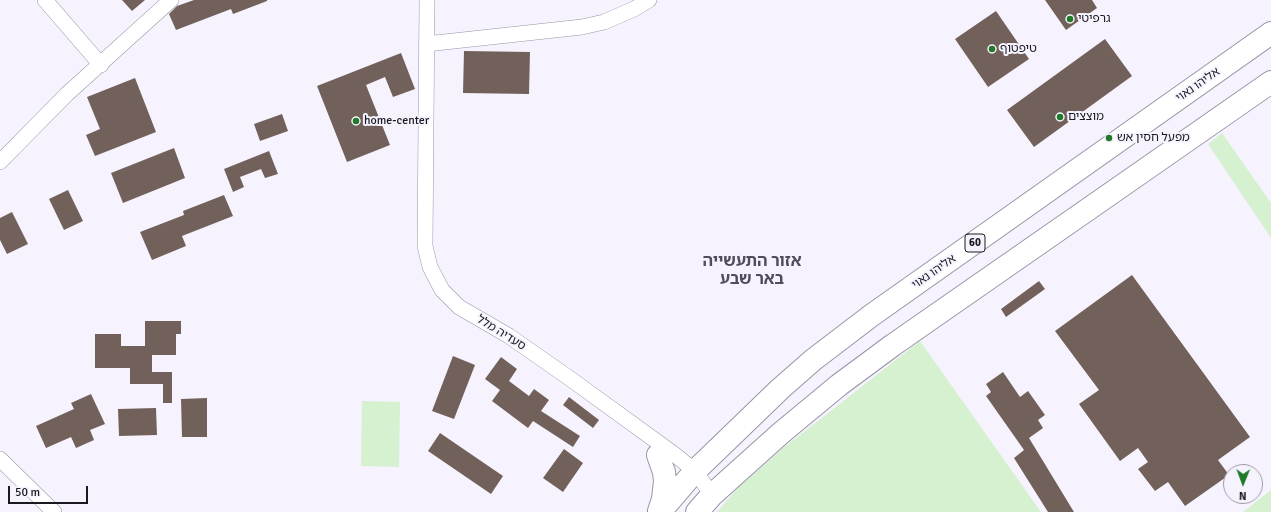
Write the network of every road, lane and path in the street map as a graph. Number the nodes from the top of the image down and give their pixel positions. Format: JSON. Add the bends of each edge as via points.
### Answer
{"nodes":[{"id":1,"x":45,"y":0,"type":"edge"},
{"id":2,"x":171,"y":0,"type":"edge"},
{"id":3,"x":427,"y":0,"type":"edge"},
{"id":4,"x":649,"y":0,"type":"edge"},
{"id":5,"x":1271,"y":33,"type":"edge"},
{"id":6,"x":426,"y":44,"type":"junction"},
{"id":7,"x":100,"y":65,"type":"junction"},
{"id":8,"x":1271,"y":82,"type":"edge"},
{"id":9,"x":0,"y":162,"type":"edge"},
{"id":10,"x":632,"y":425,"type":"junction"},
{"id":11,"x":658,"y":455,"type":"junction"},
{"id":12,"x":0,"y":459,"type":"edge"},
{"id":13,"x":691,"y":476,"type":"junction"},
{"id":14,"x":712,"y":495,"type":"junction"},
{"id":15,"x":54,"y":512,"type":"edge"},
{"id":16,"x":660,"y":512,"type":"edge"},
{"id":17,"x":697,"y":512,"type":"edge"}],
"edges":[{"from":1,"to":7,"type":"street"},
{"from":2,"to":7,"type":"street"},
{"from":3,"to":6,"type":"street","name":"סעדיה מלל"},
{"from":4,"to":6,"type":"street","via":[[604,22],[582,27]]},
{"from":5,"to":13,"type":"highway","name":"אליהו נאוי","number":"60","via":[[813,360]]},
{"from":6,"to":10,"type":"street","name":"סעדיה מלל","via":[[425,246],[430,267],[442,290],[459,306],[509,336]]},
{"from":7,"to":9,"type":"street","via":[[67,94]]},
{"from":8,"to":14,"type":"highway","via":[[893,345],[781,433]]},
{"from":10,"to":11,"type":"street","name":"סעדיה מלל"},
{"from":10,"to":13,"type":"street","name":"סעדיה מלל","via":[[674,454]]},
{"from":11,"to":13,"type":"street","name":"סעדיה מלל"},
{"from":11,"to":16,"type":"highway","via":[[665,481]]},
{"from":12,"to":15,"type":"street"},
{"from":13,"to":14,"type":"street","name":"סעדיה מלל"},
{"from":13,"to":16,"type":"highway","name":"אליהו נאוי","number":"60"},
{"from":14,"to":17,"type":"highway"}]}
